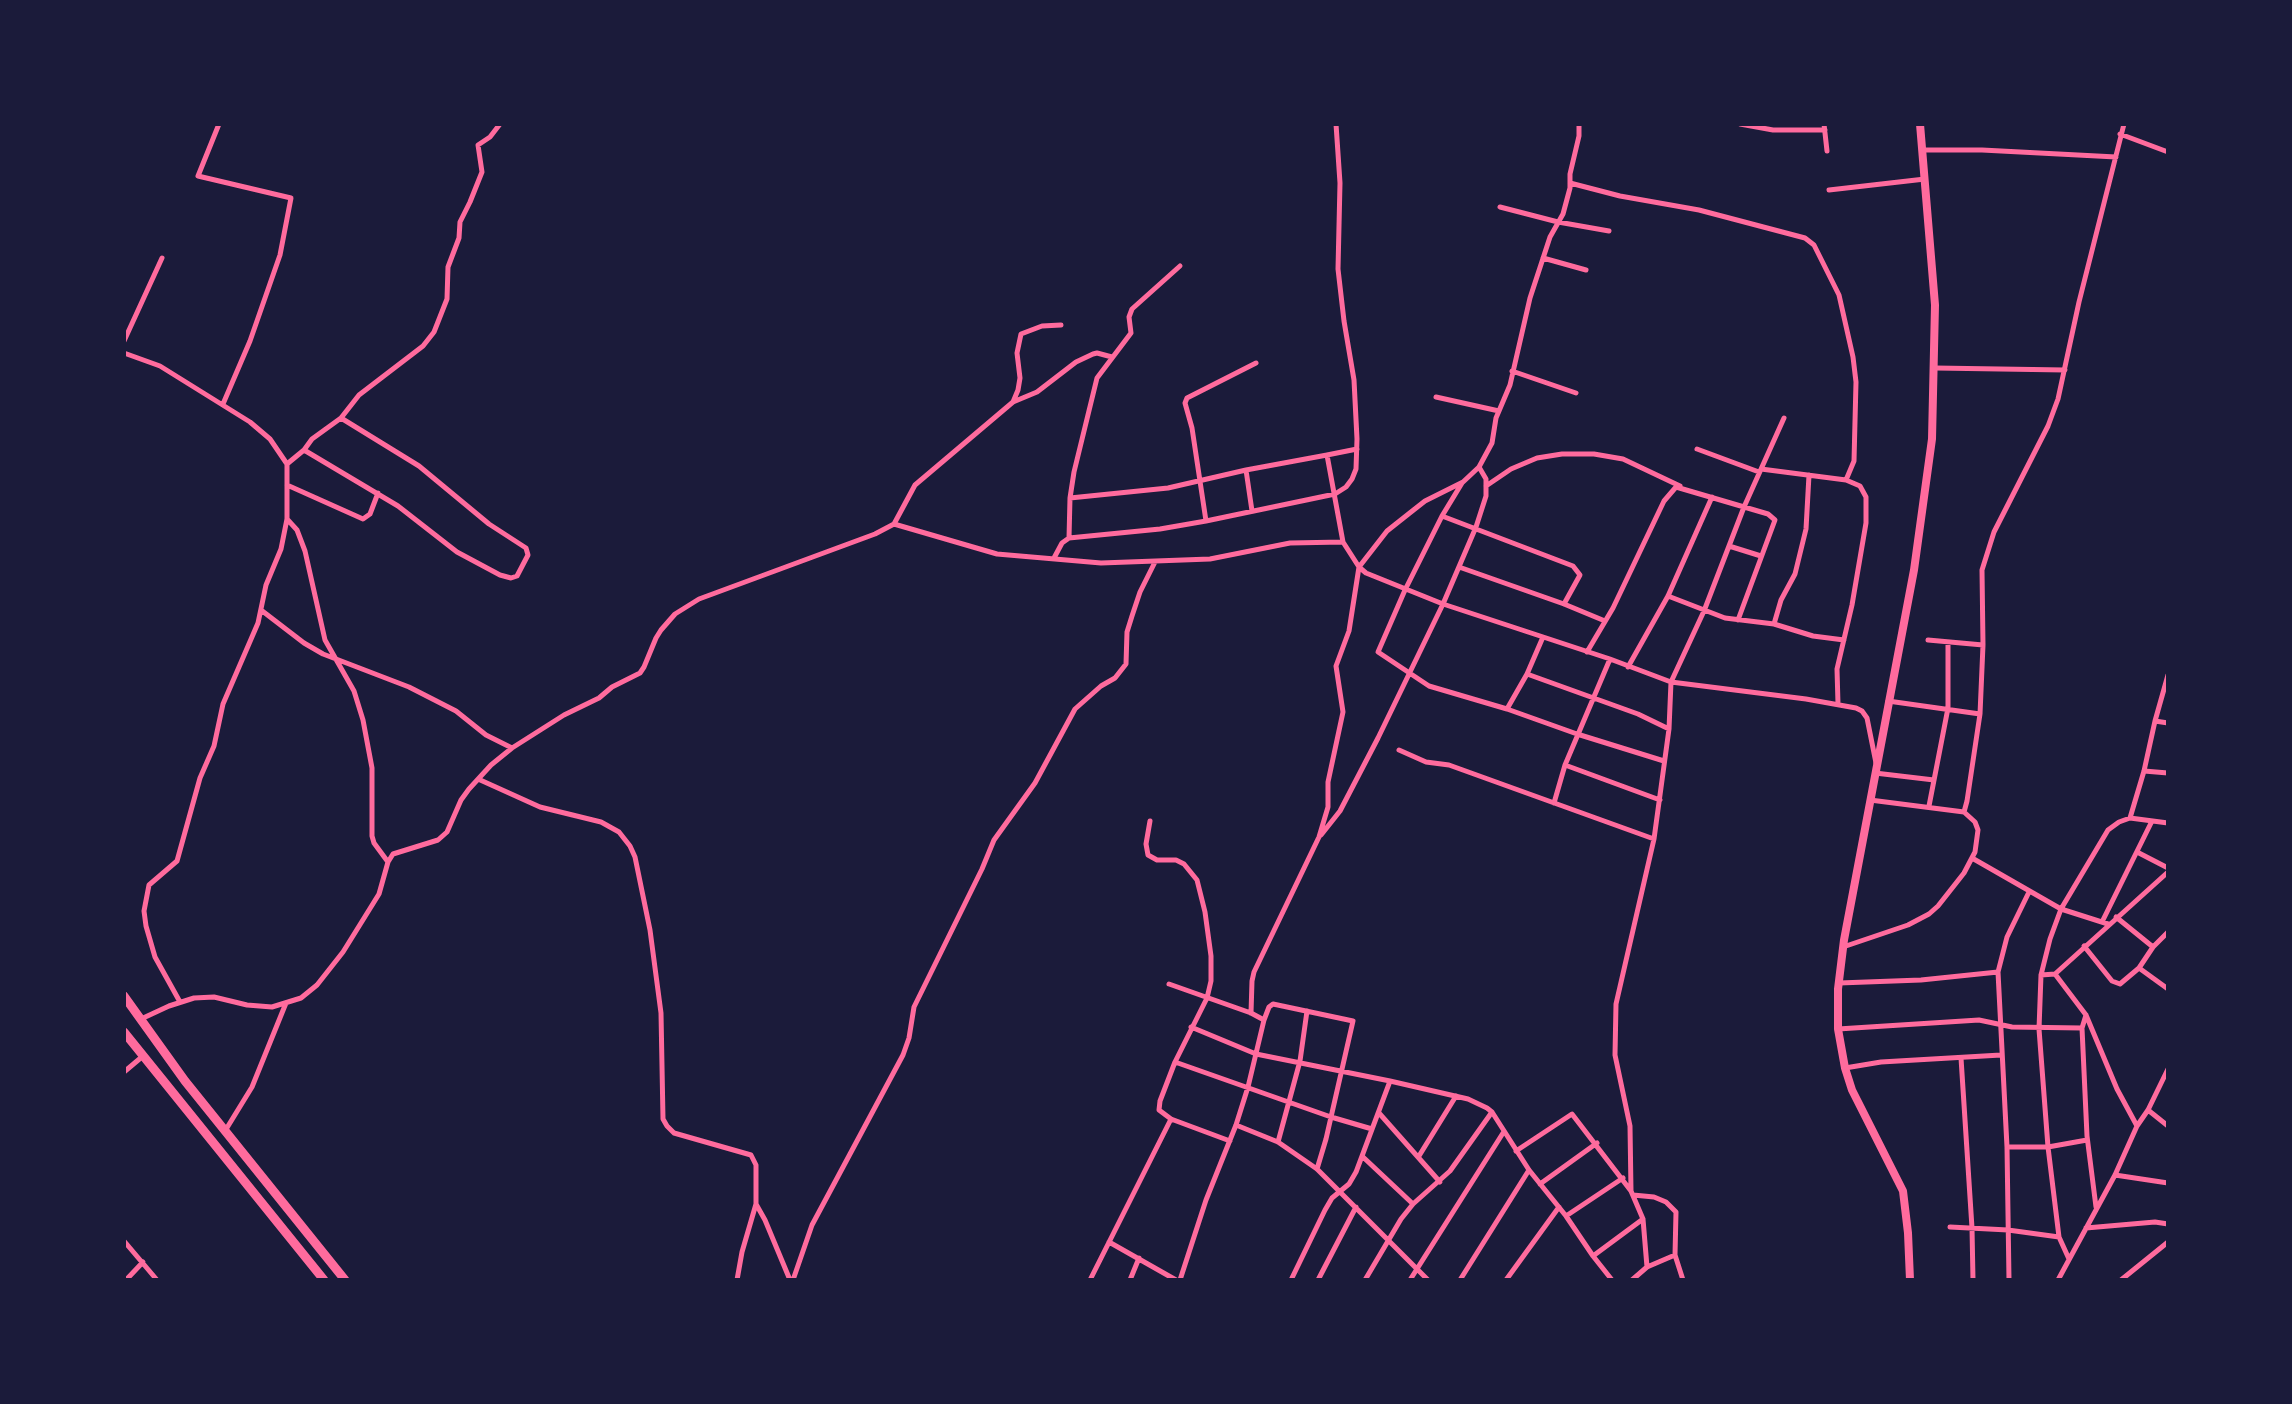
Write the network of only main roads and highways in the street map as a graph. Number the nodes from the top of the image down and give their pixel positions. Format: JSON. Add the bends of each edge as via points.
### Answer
{"nodes":[{"id":1,"x":1920,"y":124,"type":"edge"},
{"id":2,"x":124,"y":996,"type":"edge"},
{"id":3,"x":124,"y":1032,"type":"edge"},
{"id":4,"x":324,"y":1280,"type":"edge"},
{"id":5,"x":345,"y":1280,"type":"edge"},
{"id":6,"x":1910,"y":1280,"type":"edge"}],
"edges":[{"from":1,"to":6,"type":"main road","via":[[1935,305],[1932,439],[1914,570],[1843,947],[1838,1029],[1852,1090],[1903,1191]]},
{"from":2,"to":5,"type":"highway","via":[[185,1081]]},
{"from":3,"to":4,"type":"highway"}]}
